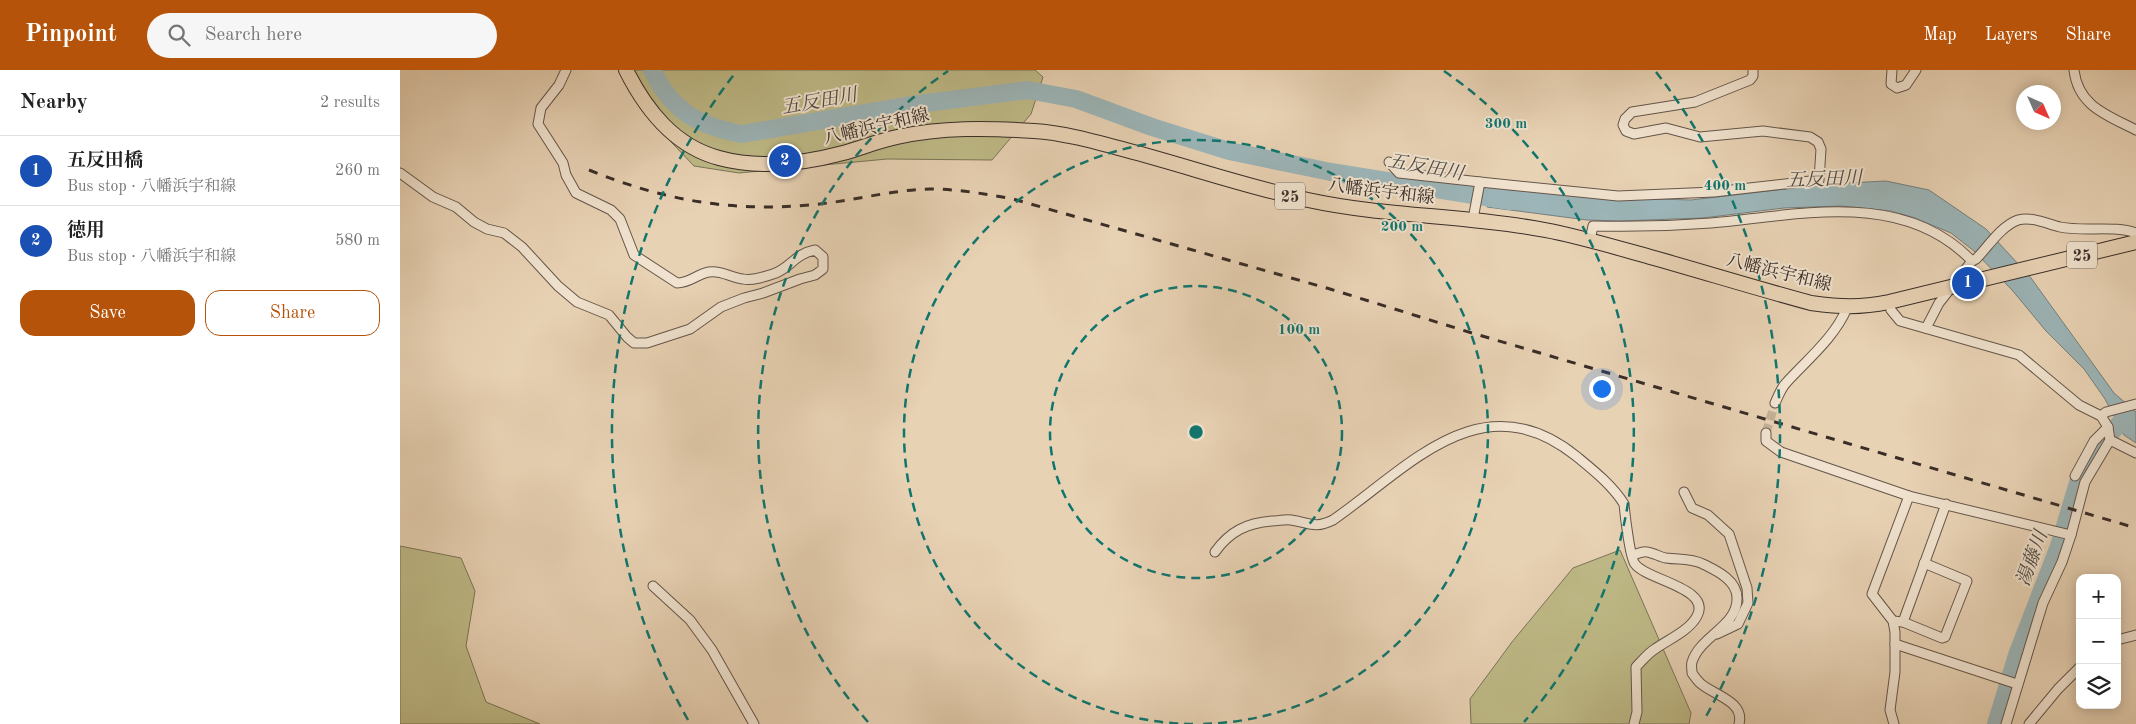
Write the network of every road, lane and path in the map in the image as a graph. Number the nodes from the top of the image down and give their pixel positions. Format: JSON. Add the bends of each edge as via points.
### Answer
{"nodes":[{"id":1,"x":566,"y":70,"type":"edge"},
{"id":2,"x":626,"y":70,"type":"edge"},
{"id":3,"x":1753,"y":70,"type":"edge"},
{"id":4,"x":1892,"y":70,"type":"edge"},
{"id":5,"x":1916,"y":70,"type":"edge"},
{"id":6,"x":2074,"y":70,"type":"edge"},
{"id":7,"x":2135,"y":127,"type":"edge"},
{"id":8,"x":1388,"y":162,"type":"dead end"},
{"id":9,"x":400,"y":173,"type":"edge"},
{"id":10,"x":1479,"y":184,"type":"junction"},
{"id":11,"x":1474,"y":215,"type":"junction"},
{"id":12,"x":2136,"y":234,"type":"edge"},
{"id":13,"x":1590,"y":240,"type":"junction"},
{"id":14,"x":2136,"y":242,"type":"edge"},
{"id":15,"x":1974,"y":260,"type":"junction"},
{"id":16,"x":1952,"y":287,"type":"junction"},
{"id":17,"x":1889,"y":302,"type":"junction"},
{"id":18,"x":1847,"y":308,"type":"junction"},
{"id":19,"x":1926,"y":328,"type":"junction"},
{"id":20,"x":1775,"y":403,"type":"tunnel mouth"},
{"id":21,"x":2132,"y":405,"type":"edge"},
{"id":22,"x":2104,"y":414,"type":"junction"},
{"id":23,"x":1766,"y":433,"type":"dead end"},
{"id":24,"x":2109,"y":434,"type":"junction"},
{"id":25,"x":2136,"y":453,"type":"edge"},
{"id":26,"x":2075,"y":476,"type":"dead end"},
{"id":27,"x":1684,"y":492,"type":"dead end"},
{"id":28,"x":1909,"y":496,"type":"junction"},
{"id":29,"x":1946,"y":504,"type":"junction"},
{"id":30,"x":2066,"y":533,"type":"junction"},
{"id":31,"x":1215,"y":552,"type":"dead end"},
{"id":32,"x":1632,"y":555,"type":"junction"},
{"id":33,"x":1924,"y":563,"type":"junction"},
{"id":34,"x":653,"y":586,"type":"dead end"},
{"id":35,"x":1898,"y":622,"type":"junction"},
{"id":36,"x":2136,"y":635,"type":"edge"},
{"id":37,"x":1712,"y":636,"type":"junction"},
{"id":38,"x":2121,"y":639,"type":"edge"},
{"id":39,"x":1895,"y":644,"type":"junction"},
{"id":40,"x":2076,"y":671,"type":"edge"},
{"id":41,"x":2012,"y":683,"type":"junction"},
{"id":42,"x":754,"y":724,"type":"edge"},
{"id":43,"x":1634,"y":724,"type":"edge"},
{"id":44,"x":1739,"y":724,"type":"edge"},
{"id":45,"x":1894,"y":724,"type":"edge"},
{"id":46,"x":2006,"y":724,"type":"edge"},
{"id":47,"x":2029,"y":724,"type":"edge"}],
"edges":[{"from":1,"to":9,"type":"street","via":[[541,108],[538,124],[563,163],[576,193],[611,210],[620,219],[634,255],[677,283],[685,283],[708,272],[742,279],[775,274],[803,252],[816,250],[823,257],[823,269],[815,276],[721,307],[690,330],[647,343],[634,343],[609,315],[577,302],[558,286],[522,247],[504,233],[474,222],[456,207],[433,197]]},
{"from":2,"to":11,"type":"main road","name":"八幡浜宇和線","number":"25","via":[[650,112],[666,129],[694,148],[742,163],[779,165],[813,160],[932,130],[1038,131],[1091,140],[1312,201],[1396,213]]},
{"from":3,"to":10,"type":"street","via":[[1754,76],[1750,80],[1695,102],[1632,112],[1625,118],[1623,126],[1634,134],[1666,128],[1700,137],[1763,131],[1810,137],[1818,142],[1821,149],[1819,180],[1714,192],[1618,196]]},
{"from":4,"to":5,"type":"street","via":[[1891,84],[1897,88],[1906,85]]},
{"from":6,"to":7,"type":"street","via":[[2076,84],[2087,102]]},
{"from":8,"to":10,"type":"street","via":[[1399,173]]},
{"from":10,"to":11,"type":"street"},
{"from":11,"to":13,"type":"main road","name":"八幡浜宇和線","number":"25"},
{"from":12,"to":15,"type":"street","via":[[2126,229],[2096,230],[2018,220],[2001,231]]},
{"from":13,"to":15,"type":"street","via":[[1593,226],[1666,227],[1780,214],[1867,212],[1918,224]]},
{"from":13,"to":18,"type":"main road","name":"八幡浜宇和線","number":"25","via":[[1787,296]]},
{"from":14,"to":16,"type":"main road","name":"八幡浜宇和線","number":"25"},
{"from":15,"to":16,"type":"street"},
{"from":16,"to":17,"type":"main road","name":"八幡浜宇和線","number":"25"},
{"from":16,"to":19,"type":"street"},
{"from":17,"to":18,"type":"main road","name":"八幡浜宇和線","number":"25"},
{"from":17,"to":19,"type":"street","via":[[1900,321]]},
{"from":18,"to":20,"type":"street","via":[[1842,319],[1785,384]]},
{"from":19,"to":22,"type":"street","via":[[2019,355],[2079,404]]},
{"from":21,"to":22,"type":"street"},
{"from":22,"to":24,"type":"street"},
{"from":23,"to":28,"type":"street","via":[[1766,441],[1780,452]]},
{"from":24,"to":25,"type":"street"},
{"from":24,"to":26,"type":"street","via":[[2094,442]]},
{"from":24,"to":30,"type":"street","via":[[2085,482]]},
{"from":27,"to":37,"type":"street","via":[[1692,508],[1708,515],[1729,534],[1746,588],[1748,603],[1738,624]]},
{"from":28,"to":29,"type":"street"},
{"from":28,"to":35,"type":"street","via":[[1872,594]]},
{"from":29,"to":30,"type":"street"},
{"from":29,"to":33,"type":"street"},
{"from":30,"to":41,"type":"street","via":[[2062,562]]},
{"from":31,"to":32,"type":"street","via":[[1237,529],[1255,522],[1290,520],[1323,525],[1348,510],[1423,452],[1466,432],[1505,427],[1546,437],[1594,470],[1624,504]]},
{"from":32,"to":37,"type":"street","via":[[1646,551],[1664,558],[1692,559],[1726,577],[1737,593],[1738,605],[1733,616]]},
{"from":32,"to":43,"type":"street","via":[[1634,563],[1644,572],[1692,594],[1699,612],[1692,623],[1653,650],[1636,667],[1637,712]]},
{"from":33,"to":35,"type":"street"},
{"from":33,"to":35,"type":"street","via":[[1967,581],[1945,637]]},
{"from":34,"to":42,"type":"street","via":[[690,620],[712,650]]},
{"from":35,"to":39,"type":"street"},
{"from":36,"to":38,"type":"street"},
{"from":37,"to":44,"type":"street","via":[[1692,662],[1692,674],[1700,684],[1738,709]]},
{"from":39,"to":41,"type":"street"},
{"from":39,"to":45,"type":"street","via":[[1890,710]]},
{"from":40,"to":47,"type":"street"},
{"from":41,"to":46,"type":"street"}]}
